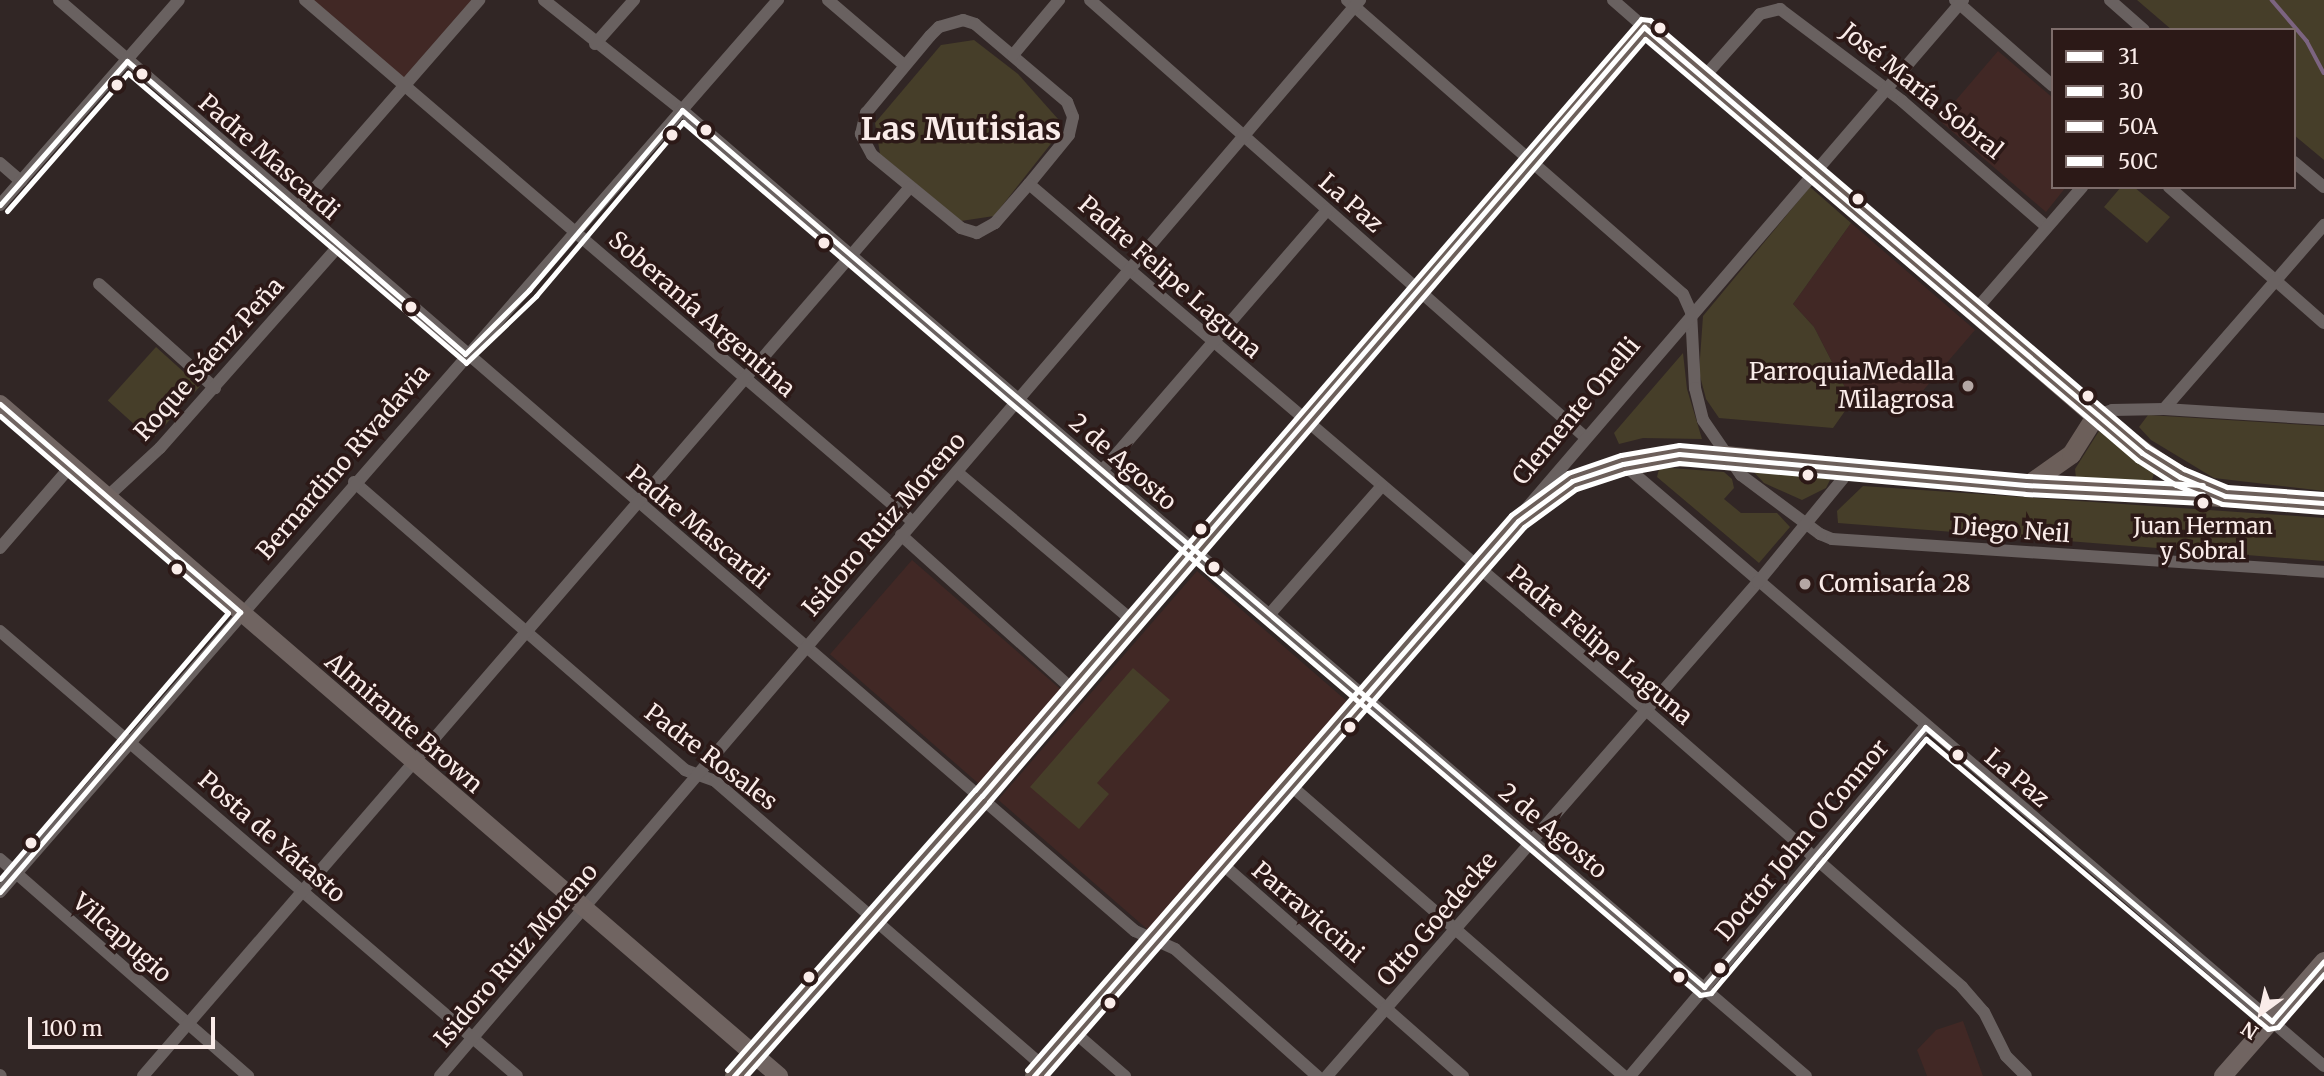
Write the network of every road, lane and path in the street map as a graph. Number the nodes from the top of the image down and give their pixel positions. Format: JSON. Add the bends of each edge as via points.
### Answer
{"nodes":[{"id":1,"x":59,"y":0,"type":"edge"},
{"id":2,"x":179,"y":0,"type":"edge"},
{"id":3,"x":305,"y":0,"type":"edge"},
{"id":4,"x":479,"y":0,"type":"edge"},
{"id":5,"x":544,"y":0,"type":"edge"},
{"id":6,"x":634,"y":0,"type":"edge"},
{"id":7,"x":778,"y":0,"type":"edge"},
{"id":8,"x":828,"y":0,"type":"edge"},
{"id":9,"x":1059,"y":0,"type":"edge"},
{"id":10,"x":1090,"y":0,"type":"edge"},
{"id":11,"x":2110,"y":0,"type":"edge"},
{"id":12,"x":1617,"y":1,"type":"edge"},
{"id":13,"x":1959,"y":1,"type":"edge"},
{"id":14,"x":1354,"y":2,"type":"edge"},
{"id":15,"x":1644,"y":27,"type":"junction"},
{"id":16,"x":2142,"y":28,"type":"edge"},
{"id":17,"x":595,"y":44,"type":"junction"},
{"id":18,"x":1013,"y":55,"type":"junction"},
{"id":19,"x":127,"y":61,"type":"junction"},
{"id":20,"x":904,"y":65,"type":"junction"},
{"id":21,"x":1704,"y":77,"type":"junction"},
{"id":22,"x":2051,"y":84,"type":"edge"},
{"id":23,"x":405,"y":86,"type":"junction"},
{"id":24,"x":1886,"y":90,"type":"junction"},
{"id":25,"x":682,"y":110,"type":"junction"},
{"id":26,"x":1242,"y":135,"type":"junction"},
{"id":27,"x":1532,"y":159,"type":"junction"},
{"id":28,"x":0,"y":163,"type":"edge"},
{"id":29,"x":2296,"y":164,"type":"edge"},
{"id":30,"x":1813,"y":172,"type":"junction"},
{"id":31,"x":21,"y":181,"type":"junction"},
{"id":32,"x":1029,"y":184,"type":"junction"},
{"id":33,"x":910,"y":187,"type":"junction"},
{"id":34,"x":2324,"y":187,"type":"edge"},
{"id":35,"x":2080,"y":189,"type":"edge"},
{"id":36,"x":2171,"y":189,"type":"edge"},
{"id":37,"x":0,"y":205,"type":"edge"},
{"id":38,"x":296,"y":210,"type":"junction"},
{"id":39,"x":1327,"y":211,"type":"junction"},
{"id":40,"x":2324,"y":225,"type":"edge"},
{"id":41,"x":2048,"y":227,"type":"junction"},
{"id":42,"x":576,"y":233,"type":"junction"},
{"id":43,"x":339,"y":246,"type":"junction"},
{"id":44,"x":850,"y":256,"type":"junction"},
{"id":45,"x":1130,"y":268,"type":"junction"},
{"id":46,"x":2276,"y":281,"type":"junction"},
{"id":47,"x":99,"y":284,"type":"dead end"},
{"id":48,"x":1419,"y":290,"type":"junction"},
{"id":49,"x":1691,"y":312,"type":"junction"},
{"id":50,"x":1973,"y":313,"type":"junction"},
{"id":51,"x":2324,"y":323,"type":"edge"},
{"id":52,"x":1214,"y":342,"type":"junction"},
{"id":53,"x":465,"y":355,"type":"junction"},
{"id":54,"x":746,"y":378,"type":"junction"},
{"id":55,"x":215,"y":388,"type":"junction"},
{"id":56,"x":1020,"y":400,"type":"junction"},
{"id":57,"x":0,"y":404,"type":"edge"},
{"id":58,"x":2164,"y":410,"type":"junction"},
{"id":59,"x":2095,"y":416,"type":"junction"},
{"id":60,"x":2324,"y":419,"type":"edge"},
{"id":61,"x":1305,"y":422,"type":"junction"},
{"id":62,"x":1586,"y":437,"type":"junction"},
{"id":63,"x":1726,"y":455,"type":"junction"},
{"id":64,"x":1623,"y":464,"type":"junction"},
{"id":65,"x":72,"y":465,"type":"junction"},
{"id":66,"x":1850,"y":470,"type":"junction"},
{"id":67,"x":957,"y":472,"type":"junction"},
{"id":68,"x":1101,"y":472,"type":"junction"},
{"id":69,"x":354,"y":482,"type":"junction"},
{"id":70,"x":2026,"y":485,"type":"junction"},
{"id":71,"x":1382,"y":486,"type":"junction"},
{"id":72,"x":2225,"y":496,"type":"junction"},
{"id":73,"x":107,"y":497,"type":"junction"},
{"id":74,"x":637,"y":503,"type":"junction"},
{"id":75,"x":2324,"y":503,"type":"edge"},
{"id":76,"x":1518,"y":521,"type":"junction"},
{"id":77,"x":913,"y":522,"type":"junction"},
{"id":78,"x":1805,"y":523,"type":"junction"},
{"id":79,"x":901,"y":535,"type":"junction"},
{"id":80,"x":0,"y":548,"type":"edge"},
{"id":81,"x":1194,"y":550,"type":"junction"},
{"id":82,"x":1477,"y":567,"type":"junction"},
{"id":83,"x":2324,"y":572,"type":"edge"},
{"id":84,"x":1758,"y":582,"type":"junction"},
{"id":85,"x":240,"y":612,"type":"junction"},
{"id":86,"x":1268,"y":616,"type":"junction"},
{"id":87,"x":1133,"y":621,"type":"junction"},
{"id":88,"x":0,"y":631,"type":"edge"},
{"id":89,"x":524,"y":634,"type":"junction"},
{"id":90,"x":805,"y":645,"type":"junction"},
{"id":91,"x":1073,"y":690,"type":"junction"},
{"id":92,"x":1364,"y":697,"type":"junction"},
{"id":93,"x":1646,"y":710,"type":"junction"},
{"id":94,"x":1925,"y":727,"type":"junction"},
{"id":95,"x":128,"y":741,"type":"junction"},
{"id":96,"x":412,"y":762,"type":"junction"},
{"id":97,"x":697,"y":774,"type":"junction"},
{"id":98,"x":1289,"y":784,"type":"junction"},
{"id":99,"x":982,"y":796,"type":"junction"},
{"id":100,"x":1533,"y":841,"type":"junction"},
{"id":101,"x":0,"y":859,"type":"edge"},
{"id":102,"x":1813,"y":859,"type":"junction"},
{"id":103,"x":1220,"y":862,"type":"junction"},
{"id":104,"x":16,"y":873,"type":"junction"},
{"id":105,"x":302,"y":891,"type":"junction"},
{"id":106,"x":0,"y":892,"type":"edge"},
{"id":107,"x":583,"y":911,"type":"junction"},
{"id":108,"x":874,"y":919,"type":"junction"},
{"id":109,"x":1455,"y":930,"type":"junction"},
{"id":110,"x":1153,"y":939,"type":"junction"},
{"id":111,"x":2324,"y":961,"type":"edge"},
{"id":112,"x":1704,"y":987,"type":"junction"},
{"id":113,"x":1386,"y":1009,"type":"junction"},
{"id":114,"x":2272,"y":1021,"type":"junction"},
{"id":115,"x":189,"y":1024,"type":"junction"},
{"id":116,"x":1073,"y":1031,"type":"junction"},
{"id":117,"x":473,"y":1038,"type":"junction"},
{"id":118,"x":754,"y":1054,"type":"junction"},
{"id":119,"x":2324,"y":1066,"type":"edge"},
{"id":120,"x":1038,"y":1071,"type":"edge"},
{"id":121,"x":2018,"y":1074,"type":"edge"},
{"id":122,"x":143,"y":1076,"type":"edge"},
{"id":123,"x":248,"y":1076,"type":"edge"},
{"id":124,"x":440,"y":1076,"type":"edge"},
{"id":125,"x":517,"y":1076,"type":"edge"},
{"id":126,"x":734,"y":1076,"type":"edge"},
{"id":127,"x":779,"y":1076,"type":"edge"},
{"id":128,"x":1125,"y":1076,"type":"edge"},
{"id":129,"x":1317,"y":1076,"type":"edge"},
{"id":130,"x":1326,"y":1076,"type":"edge"},
{"id":131,"x":1463,"y":1076,"type":"edge"},
{"id":132,"x":1624,"y":1076,"type":"edge"},
{"id":133,"x":1630,"y":1076,"type":"edge"},
{"id":134,"x":1806,"y":1076,"type":"edge"},
{"id":135,"x":2223,"y":1076,"type":"edge"}],
"edges":[{"from":1,"to":19,"type":"street","name":"Padre Mascardi"},
{"from":2,"to":19,"type":"street"},
{"from":3,"to":23,"type":"street","name":"Soberanía Argentina"},
{"from":4,"to":23,"type":"street"},
{"from":5,"to":17,"type":"street","name":"2 de Agosto"},
{"from":6,"to":17,"type":"street"},
{"from":7,"to":25,"type":"street","name":"Bernardino Rivadavia"},
{"from":8,"to":20,"type":"street"},
{"from":9,"to":18,"type":"street"},
{"from":10,"to":26,"type":"street","name":"La Paz"},
{"from":11,"to":16,"type":"street"},
{"from":12,"to":15,"type":"street"},
{"from":13,"to":22,"type":"street"},
{"from":13,"to":24,"type":"street","name":"Clemente Onelli"},
{"from":14,"to":26,"type":"street","name":"Isidoro Ruiz Moreno"},
{"from":14,"to":27,"type":"street"},
{"from":15,"to":21,"type":"main road"},
{"from":15,"to":27,"type":"main road"},
{"from":17,"to":25,"type":"street","name":"2 de Agosto"},
{"from":18,"to":20,"type":"street","via":[[975,24],[954,20],[939,27]]},
{"from":18,"to":32,"type":"street","via":[[1067,103],[1073,117],[1069,135]]},
{"from":19,"to":31,"type":"street"},
{"from":19,"to":38,"type":"street","name":"Padre Mascardi"},
{"from":20,"to":33,"type":"street","via":[[866,113],[861,134],[872,155]]},
{"from":21,"to":24,"type":"street","name":"José María Sobral","via":[[1760,14],[1780,9]]},
{"from":21,"to":30,"type":"main road"},
{"from":23,"to":38,"type":"street"},
{"from":23,"to":42,"type":"street","name":"Soberanía Argentina"},
{"from":24,"to":30,"type":"street","name":"Clemente Onelli"},
{"from":24,"to":41,"type":"street","name":"José María Sobral"},
{"from":25,"to":42,"type":"street","name":"Bernardino Rivadavia"},
{"from":25,"to":44,"type":"street","name":"2 de Agosto"},
{"from":26,"to":39,"type":"street","name":"La Paz"},
{"from":26,"to":45,"type":"street","name":"Isidoro Ruiz Moreno"},
{"from":27,"to":48,"type":"main road"},
{"from":27,"to":49,"type":"street","via":[[1683,294]]},
{"from":28,"to":31,"type":"street"},
{"from":29,"to":34,"type":"street"},
{"from":30,"to":49,"type":"street","name":"Clemente Onelli"},
{"from":30,"to":50,"type":"main road"},
{"from":31,"to":37,"type":"street"},
{"from":32,"to":33,"type":"street","via":[[995,223],[977,233],[961,228]]},
{"from":32,"to":45,"type":"street","name":"Padre Felipe Laguna"},
{"from":33,"to":44,"type":"street"},
{"from":35,"to":41,"type":"street"},
{"from":36,"to":46,"type":"street"},
{"from":38,"to":43,"type":"street","name":"Padre Mascardi"},
{"from":39,"to":48,"type":"street","name":"La Paz"},
{"from":39,"to":52,"type":"street"},
{"from":40,"to":46,"type":"street"},
{"from":41,"to":50,"type":"street"},
{"from":42,"to":53,"type":"street","name":"Bernardino Rivadavia","via":[[513,308]]},
{"from":42,"to":54,"type":"street","name":"Soberanía Argentina"},
{"from":43,"to":53,"type":"street","name":"Padre Mascardi"},
{"from":43,"to":55,"type":"street","name":"Roque Sáenz Peña"},
{"from":44,"to":54,"type":"street"},
{"from":44,"to":56,"type":"street","name":"2 de Agosto"},
{"from":45,"to":52,"type":"street","name":"Padre Felipe Laguna"},
{"from":45,"to":56,"type":"street","name":"Isidoro Ruiz Moreno"},
{"from":46,"to":51,"type":"street"},
{"from":46,"to":58,"type":"street"},
{"from":47,"to":55,"type":"street"},
{"from":48,"to":61,"type":"main road"},
{"from":48,"to":62,"type":"street","name":"La Paz"},
{"from":49,"to":62,"type":"street","name":"Clemente Onelli"},
{"from":49,"to":63,"type":"street","name":"Diego Neil","via":[[1697,403]]},
{"from":50,"to":59,"type":"main road"},
{"from":52,"to":61,"type":"street","name":"Padre Felipe Laguna"},
{"from":52,"to":68,"type":"street"},
{"from":53,"to":69,"type":"street","name":"Bernardino Rivadavia"},
{"from":53,"to":74,"type":"street","name":"Padre Mascardi"},
{"from":54,"to":74,"type":"street"},
{"from":54,"to":77,"type":"street","name":"Soberanía Argentina"},
{"from":55,"to":73,"type":"street","name":"Roque Sáenz Peña","via":[[160,449]]},
{"from":56,"to":67,"type":"street","name":"Isidoro Ruiz Moreno"},
{"from":56,"to":68,"type":"street","name":"2 de Agosto"},
{"from":57,"to":65,"type":"street","name":"Almirante Brown"},
{"from":58,"to":59,"type":"street","via":[[2112,410]]},
{"from":58,"to":60,"type":"street"},
{"from":59,"to":70,"type":"main road","via":[[2071,454],[2053,471]]},
{"from":59,"to":72,"type":"main road","via":[[2180,477]]},
{"from":61,"to":71,"type":"street","name":"Padre Felipe Laguna"},
{"from":61,"to":81,"type":"main road"},
{"from":62,"to":76,"type":"street","name":"Clemente Onelli"},
{"from":63,"to":64,"type":"main road","via":[[1679,454]]},
{"from":63,"to":66,"type":"main road"},
{"from":63,"to":78,"type":"street","name":"Diego Neil","via":[[1757,489]]},
{"from":64,"to":76,"type":"main road","via":[[1572,481]]},
{"from":64,"to":84,"type":"street","name":"La Paz"},
{"from":65,"to":73,"type":"street","name":"Almirante Brown"},
{"from":65,"to":80,"type":"street"},
{"from":66,"to":70,"type":"main road"},
{"from":66,"to":78,"type":"street","name":"Otto Goedecke"},
{"from":67,"to":77,"type":"street","name":"Isidoro Ruiz Moreno"},
{"from":67,"to":87,"type":"street"},
{"from":68,"to":81,"type":"street","name":"2 de Agosto"},
{"from":69,"to":85,"type":"street","name":"Bernardino Rivadavia"},
{"from":69,"to":89,"type":"street","name":"Padre Rosales"},
{"from":70,"to":72,"type":"main road"},
{"from":71,"to":82,"type":"street","name":"Padre Felipe Laguna"},
{"from":71,"to":86,"type":"street"},
{"from":72,"to":75,"type":"main road"},
{"from":73,"to":85,"type":"street","name":"Almirante Brown"},
{"from":74,"to":89,"type":"street"},
{"from":74,"to":90,"type":"street","name":"Padre Mascardi"},
{"from":76,"to":82,"type":"main road","name":"Clemente Onelli"},
{"from":77,"to":79,"type":"street","name":"Isidoro Ruiz Moreno"},
{"from":78,"to":83,"type":"street","name":"Diego Neil","via":[[1832,539]]},
{"from":78,"to":84,"type":"street","name":"Otto Goedecke"},
{"from":79,"to":90,"type":"street","name":"Isidoro Ruiz Moreno"},
{"from":79,"to":91,"type":"street"},
{"from":81,"to":86,"type":"street","name":"2 de Agosto"},
{"from":81,"to":87,"type":"main road"},
{"from":82,"to":92,"type":"main road","name":"Clemente Onelli"},
{"from":82,"to":93,"type":"street","name":"Padre Felipe Laguna"},
{"from":84,"to":93,"type":"street","name":"Otto Goedecke"},
{"from":84,"to":94,"type":"street","name":"La Paz"},
{"from":85,"to":95,"type":"street","name":"Bernardino Rivadavia"},
{"from":85,"to":96,"type":"street","name":"Almirante Brown"},
{"from":86,"to":92,"type":"street","name":"2 de Agosto"},
{"from":87,"to":91,"type":"main road"},
{"from":88,"to":95,"type":"street","name":"Posta de Yatasto"},
{"from":89,"to":96,"type":"street"},
{"from":89,"to":97,"type":"street","name":"Padre Rosales","via":[[685,770]]},
{"from":90,"to":97,"type":"street","name":"Isidoro Ruiz Moreno"},
{"from":90,"to":99,"type":"street","name":"Padre Mascardi"},
{"from":91,"to":99,"type":"main road"},
{"from":92,"to":98,"type":"main road","name":"Clemente Onelli"},
{"from":92,"to":100,"type":"street","name":"2 de Agosto"},
{"from":93,"to":100,"type":"street","name":"Otto Goedecke"},
{"from":93,"to":102,"type":"street","name":"Padre Felipe Laguna"},
{"from":94,"to":102,"type":"street","name":"Doctor John O'Connor"},
{"from":94,"to":114,"type":"street","name":"La Paz"},
{"from":95,"to":104,"type":"street","name":"Bernardino Rivadavia"},
{"from":95,"to":105,"type":"street","name":"Posta de Yatasto"},
{"from":96,"to":105,"type":"street"},
{"from":96,"to":107,"type":"street","name":"Almirante Brown"},
{"from":97,"to":107,"type":"street","name":"Isidoro Ruiz Moreno"},
{"from":97,"to":108,"type":"street","name":"Padre Rosales","via":[[715,780]]},
{"from":98,"to":103,"type":"main road","name":"Clemente Onelli"},
{"from":98,"to":109,"type":"street"},
{"from":99,"to":108,"type":"main road"},
{"from":99,"to":110,"type":"street","name":"Padre Mascardi","via":[[1135,931]]},
{"from":100,"to":109,"type":"street","name":"Otto Goedecke"},
{"from":100,"to":112,"type":"street","name":"2 de Agosto"},
{"from":101,"to":104,"type":"street","name":"Vilcapugio"},
{"from":102,"to":112,"type":"street","name":"Doctor John O'Connor"},
{"from":102,"to":121,"type":"street","name":"Padre Felipe Laguna","via":[[1962,988],[1984,1012]]},
{"from":103,"to":110,"type":"main road","name":"Clemente Onelli"},
{"from":103,"to":113,"type":"street","name":"Parraviccini"},
{"from":104,"to":106,"type":"street","name":"Bernardino Rivadavia"},
{"from":104,"to":115,"type":"street","name":"Vilcapugio"},
{"from":105,"to":115,"type":"street"},
{"from":105,"to":117,"type":"street","name":"Posta de Yatasto"},
{"from":107,"to":117,"type":"street","name":"Isidoro Ruiz Moreno"},
{"from":107,"to":118,"type":"street","name":"Almirante Brown"},
{"from":108,"to":118,"type":"main road"},
{"from":108,"to":120,"type":"street","name":"Padre Rosales"},
{"from":109,"to":113,"type":"street","name":"Otto Goedecke"},
{"from":109,"to":132,"type":"street"},
{"from":110,"to":116,"type":"main road","name":"Clemente Onelli"},
{"from":110,"to":129,"type":"street","name":"Padre Mascardi","via":[[1175,949]]},
{"from":111,"to":114,"type":"street"},
{"from":112,"to":133,"type":"street","name":"Doctor John O'Connor"},
{"from":112,"to":134,"type":"street","name":"2 de Agosto"},
{"from":113,"to":130,"type":"street","name":"Otto Goedecke"},
{"from":113,"to":131,"type":"street","name":"Parraviccini"},
{"from":114,"to":119,"type":"street","name":"La Paz"},
{"from":114,"to":135,"type":"street"},
{"from":115,"to":122,"type":"street"},
{"from":115,"to":123,"type":"street","name":"Vilcapugio"},
{"from":116,"to":120,"type":"main road","name":"Clemente Onelli"},
{"from":116,"to":128,"type":"street"},
{"from":117,"to":124,"type":"street","name":"Isidoro Ruiz Moreno"},
{"from":117,"to":125,"type":"street","name":"Posta de Yatasto"},
{"from":118,"to":126,"type":"main road"},
{"from":118,"to":127,"type":"street","name":"Almirante Brown"}]}
